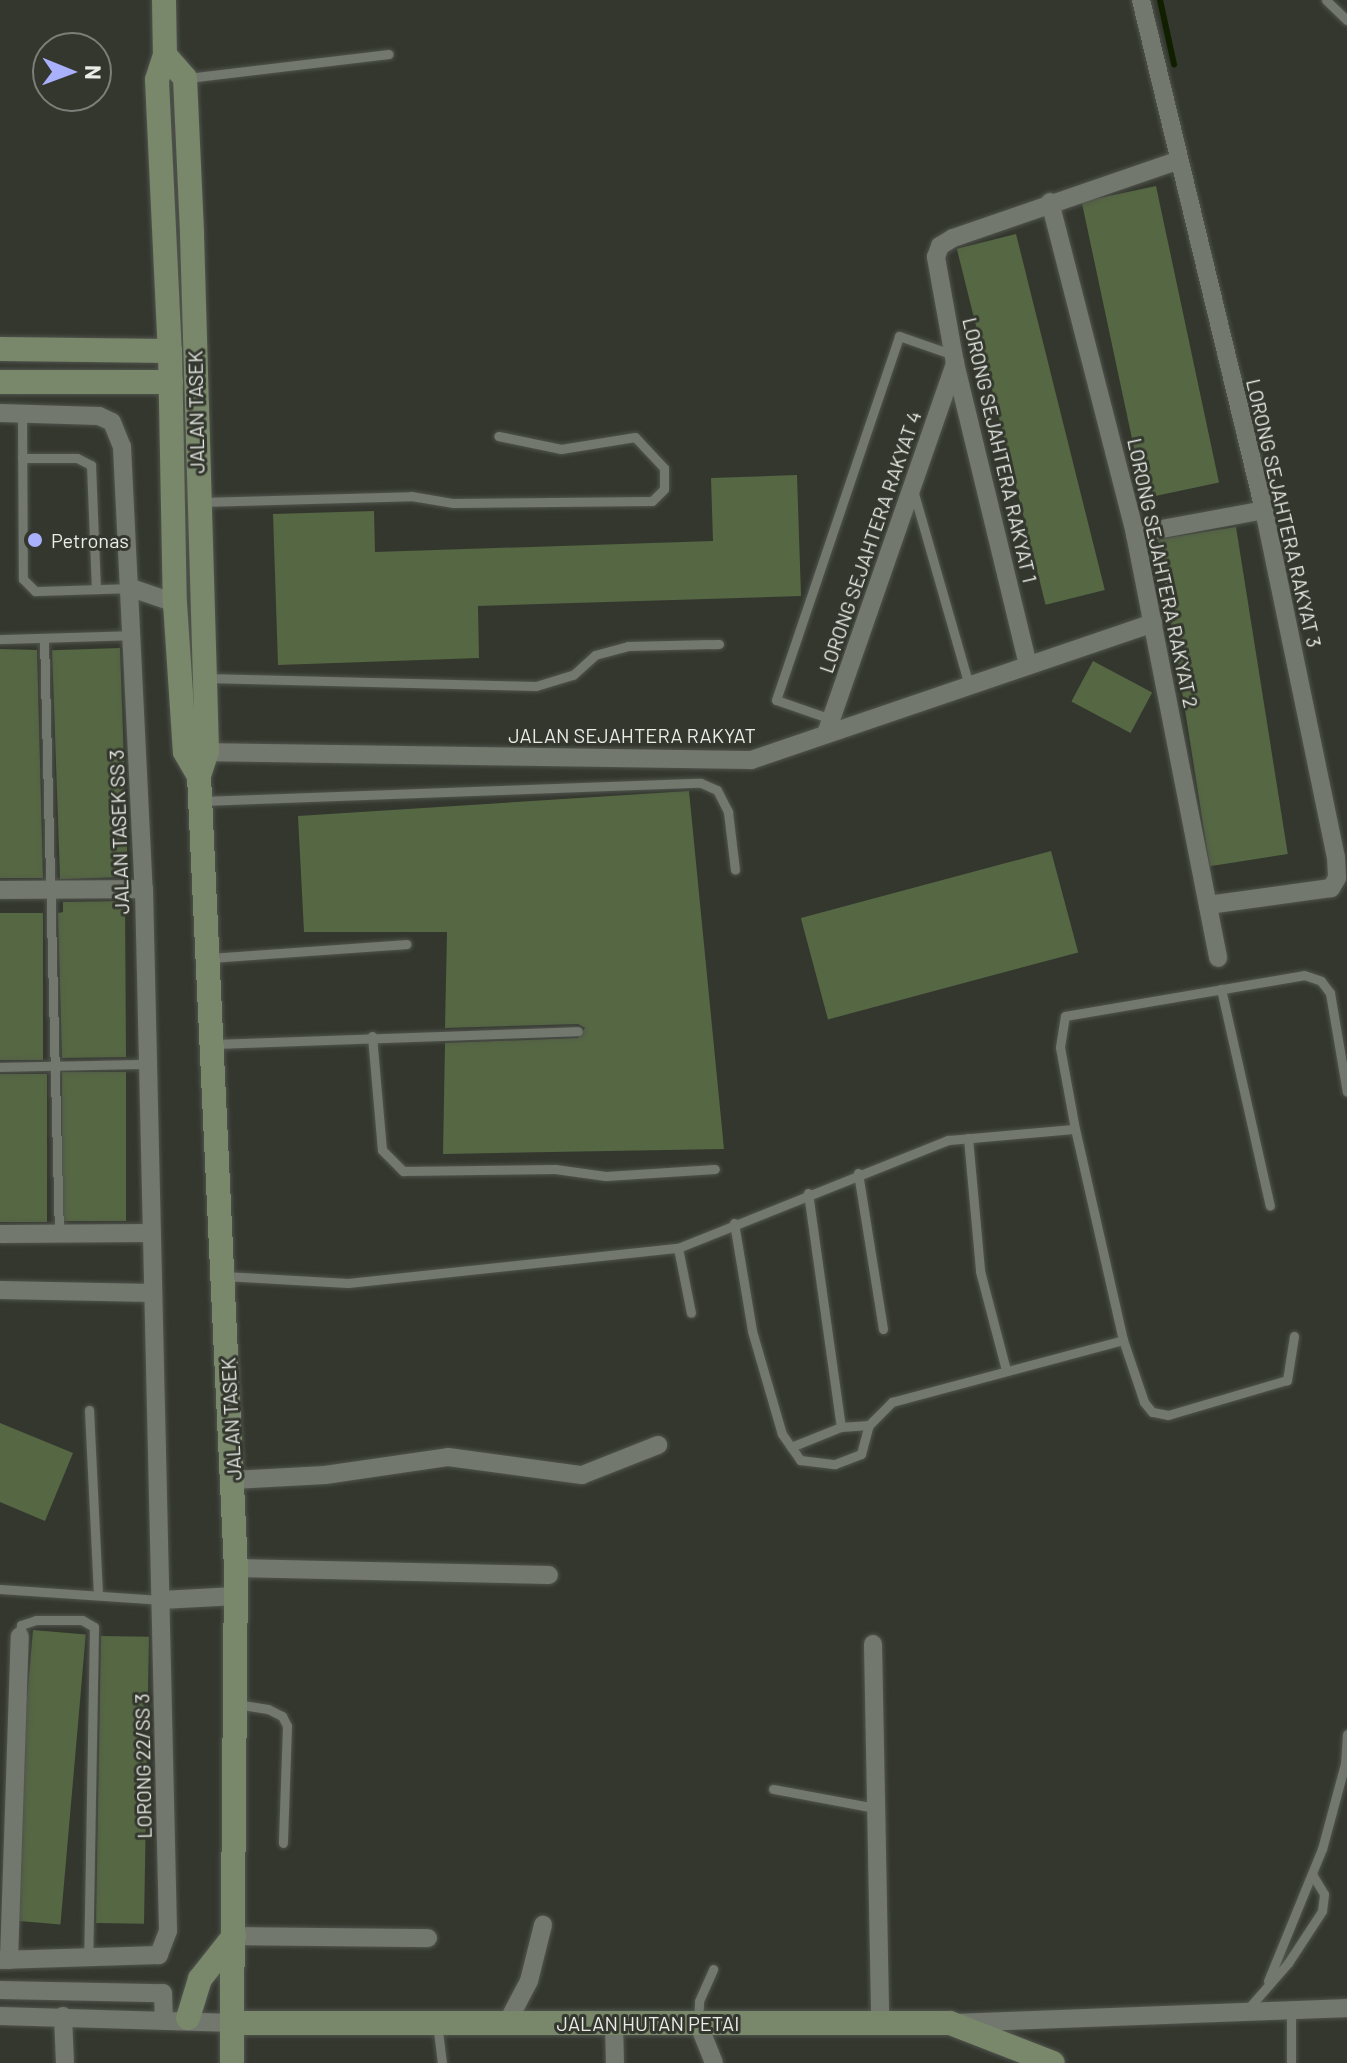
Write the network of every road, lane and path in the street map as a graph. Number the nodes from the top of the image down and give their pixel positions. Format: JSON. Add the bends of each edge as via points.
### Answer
{"nodes":[{"id":1,"x":164,"y":0,"type":"edge"},
{"id":2,"x":1141,"y":0,"type":"edge"},
{"id":3,"x":1326,"y":0,"type":"edge"},
{"id":4,"x":1347,"y":20,"type":"edge"},
{"id":5,"x":389,"y":54,"type":"dead end"},
{"id":6,"x":165,"y":55,"type":"junction"},
{"id":7,"x":185,"y":78,"type":"junction"},
{"id":8,"x":157,"y":80,"type":"junction"},
{"id":9,"x":1176,"y":161,"type":"junction"},
{"id":10,"x":1050,"y":202,"type":"junction"},
{"id":11,"x":194,"y":310,"type":"junction"},
{"id":12,"x":0,"y":349,"type":"edge"},
{"id":13,"x":954,"y":359,"type":"junction"},
{"id":14,"x":174,"y":365,"type":"junction"},
{"id":15,"x":0,"y":382,"type":"edge"},
{"id":16,"x":197,"y":395,"type":"junction"},
{"id":17,"x":0,"y":413,"type":"edge"},
{"id":18,"x":22,"y":414,"type":"junction"},
{"id":19,"x":498,"y":436,"type":"dead end"},
{"id":20,"x":22,"y":458,"type":"junction"},
{"id":21,"x":912,"y":487,"type":"junction"},
{"id":22,"x":198,"y":502,"type":"junction"},
{"id":23,"x":1264,"y":510,"type":"junction"},
{"id":24,"x":1135,"y":534,"type":"junction"},
{"id":25,"x":131,"y":588,"type":"junction"},
{"id":26,"x":96,"y":589,"type":"junction"},
{"id":27,"x":175,"y":603,"type":"junction"},
{"id":28,"x":1153,"y":623,"type":"junction"},
{"id":29,"x":133,"y":635,"type":"junction"},
{"id":30,"x":44,"y":638,"type":"junction"},
{"id":31,"x":0,"y":639,"type":"edge"},
{"id":32,"x":719,"y":644,"type":"dead end"},
{"id":33,"x":1028,"y":665,"type":"junction"},
{"id":34,"x":205,"y":678,"type":"junction"},
{"id":35,"x":969,"y":685,"type":"junction"},
{"id":36,"x":828,"y":727,"type":"junction"},
{"id":37,"x":196,"y":752,"type":"junction"},
{"id":38,"x":200,"y":801,"type":"junction"},
{"id":39,"x":735,"y":870,"type":"dead end"},
{"id":40,"x":144,"y":889,"type":"junction"},
{"id":41,"x":0,"y":890,"type":"edge"},
{"id":42,"x":51,"y":890,"type":"junction"},
{"id":43,"x":1208,"y":905,"type":"junction"},
{"id":44,"x":407,"y":944,"type":"dead end"},
{"id":45,"x":207,"y":958,"type":"junction"},
{"id":46,"x":1218,"y":958,"type":"dead end"},
{"id":47,"x":1221,"y":989,"type":"junction"},
{"id":48,"x":578,"y":1031,"type":"dead end"},
{"id":49,"x":372,"y":1036,"type":"junction"},
{"id":50,"x":212,"y":1044,"type":"junction"},
{"id":51,"x":147,"y":1064,"type":"junction"},
{"id":52,"x":55,"y":1066,"type":"junction"},
{"id":53,"x":0,"y":1067,"type":"edge"},
{"id":54,"x":1347,"y":1092,"type":"edge"},
{"id":55,"x":1075,"y":1129,"type":"junction"},
{"id":56,"x":968,"y":1138,"type":"junction"},
{"id":57,"x":715,"y":1169,"type":"dead end"},
{"id":58,"x":858,"y":1173,"type":"junction"},
{"id":59,"x":808,"y":1193,"type":"junction"},
{"id":60,"x":1270,"y":1206,"type":"dead end"},
{"id":61,"x":734,"y":1223,"type":"junction"},
{"id":62,"x":151,"y":1233,"type":"junction"},
{"id":63,"x":0,"y":1234,"type":"edge"},
{"id":64,"x":59,"y":1234,"type":"junction"},
{"id":65,"x":678,"y":1248,"type":"junction"},
{"id":66,"x":224,"y":1276,"type":"junction"},
{"id":67,"x":0,"y":1290,"type":"edge"},
{"id":68,"x":152,"y":1293,"type":"junction"},
{"id":69,"x":691,"y":1313,"type":"dead end"},
{"id":70,"x":883,"y":1329,"type":"dead end"},
{"id":71,"x":1294,"y":1336,"type":"dead end"},
{"id":72,"x":1123,"y":1340,"type":"junction"},
{"id":73,"x":1006,"y":1370,"type":"junction"},
{"id":74,"x":89,"y":1410,"type":"dead end"},
{"id":75,"x":869,"y":1425,"type":"junction"},
{"id":76,"x":841,"y":1427,"type":"junction"},
{"id":77,"x":658,"y":1445,"type":"dead end"},
{"id":78,"x":791,"y":1447,"type":"junction"},
{"id":79,"x":233,"y":1480,"type":"junction"},
{"id":80,"x":236,"y":1568,"type":"junction"},
{"id":81,"x":549,"y":1575,"type":"dead end"},
{"id":82,"x":0,"y":1589,"type":"edge"},
{"id":83,"x":98,"y":1594,"type":"junction"},
{"id":84,"x":236,"y":1596,"type":"junction"},
{"id":85,"x":162,"y":1600,"type":"junction"},
{"id":86,"x":20,"y":1636,"type":"joint"},
{"id":87,"x":873,"y":1644,"type":"dead end"},
{"id":88,"x":235,"y":1704,"type":"junction"},
{"id":89,"x":1347,"y":1734,"type":"edge"},
{"id":90,"x":773,"y":1789,"type":"dead end"},
{"id":91,"x":876,"y":1808,"type":"junction"},
{"id":92,"x":283,"y":1843,"type":"dead end"},
{"id":93,"x":1312,"y":1874,"type":"junction"},
{"id":94,"x":543,"y":1925,"type":"dead end"},
{"id":95,"x":234,"y":1936,"type":"junction"},
{"id":96,"x":428,"y":1938,"type":"dead end"},
{"id":97,"x":88,"y":1958,"type":"junction"},
{"id":98,"x":4,"y":1960,"type":"edge"},
{"id":99,"x":713,"y":1969,"type":"dead end"},
{"id":100,"x":1268,"y":1981,"type":"junction"},
{"id":101,"x":0,"y":1990,"type":"edge"},
{"id":102,"x":1347,"y":2008,"type":"edge"},
{"id":103,"x":1291,"y":2010,"type":"junction"},
{"id":104,"x":1246,"y":2011,"type":"junction"},
{"id":105,"x":0,"y":2016,"type":"edge"},
{"id":106,"x":63,"y":2016,"type":"junction"},
{"id":107,"x":176,"y":2018,"type":"junction"},
{"id":108,"x":234,"y":2023,"type":"junction"},
{"id":109,"x":437,"y":2023,"type":"junction"},
{"id":110,"x":507,"y":2023,"type":"junction"},
{"id":111,"x":614,"y":2023,"type":"junction"},
{"id":112,"x":698,"y":2023,"type":"junction"},
{"id":113,"x":880,"y":2023,"type":"junction"},
{"id":114,"x":950,"y":2023,"type":"junction"},
{"id":115,"x":65,"y":2063,"type":"edge"},
{"id":116,"x":232,"y":2063,"type":"edge"},
{"id":117,"x":442,"y":2063,"type":"edge"},
{"id":118,"x":615,"y":2063,"type":"edge"},
{"id":119,"x":714,"y":2063,"type":"edge"},
{"id":120,"x":1053,"y":2063,"type":"edge"},
{"id":121,"x":1291,"y":2063,"type":"edge"}],
"edges":[{"from":1,"to":6,"type":"main road","name":"JALAN TASEK"},
{"from":2,"to":9,"type":"street","name":"LORONG SEJAHTERA RAKYAT 3"},
{"from":3,"to":4,"type":"lane"},
{"from":5,"to":7,"type":"lane"},
{"from":6,"to":7,"type":"main road"},
{"from":6,"to":8,"type":"main road","name":"JALAN TASEK"},
{"from":7,"to":8,"type":"lane"},
{"from":7,"to":11,"type":"main road","name":"JALAN TASEK"},
{"from":8,"to":14,"type":"main road","name":"JALAN TASEK"},
{"from":9,"to":10,"type":"street"},
{"from":9,"to":23,"type":"street","name":"LORONG SEJAHTERA RAKYAT 3"},
{"from":10,"to":13,"type":"street","name":"LORONG SEJAHTERA RAKYAT 1","via":[[940,246],[935,268]]},
{"from":10,"to":24,"type":"street","name":"LORONG SEJAHTERA RAKYAT 2"},
{"from":11,"to":14,"type":"main road"},
{"from":11,"to":16,"type":"main road","name":"JALAN TASEK"},
{"from":12,"to":14,"type":"main road"},
{"from":13,"to":21,"type":"street","name":"LORONG SEJAHTERA RAKYAT 4"},
{"from":13,"to":33,"type":"street","name":"LORONG SEJAHTERA RAKYAT 1"},
{"from":13,"to":36,"type":"lane","via":[[899,336],[776,700]]},
{"from":14,"to":15,"type":"main road"},
{"from":14,"to":16,"type":"main road"},
{"from":14,"to":27,"type":"main road","name":"JALAN TASEK"},
{"from":16,"to":22,"type":"main road","name":"JALAN TASEK"},
{"from":17,"to":18,"type":"street"},
{"from":18,"to":20,"type":"lane"},
{"from":18,"to":25,"type":"street","name":"JALAN TASEK SS 3","via":[[99,416],[118,430]]},
{"from":19,"to":22,"type":"lane","via":[[561,449],[635,437],[651,448],[664,468],[664,489],[652,501],[453,503],[411,496]]},
{"from":20,"to":26,"type":"lane","via":[[77,458],[91,465]]},
{"from":20,"to":26,"type":"lane","via":[[23,579],[35,591]]},
{"from":21,"to":35,"type":"lane"},
{"from":21,"to":36,"type":"street","name":"LORONG SEJAHTERA RAKYAT 4"},
{"from":22,"to":34,"type":"main road","name":"JALAN TASEK"},
{"from":23,"to":24,"type":"street"},
{"from":23,"to":43,"type":"street","name":"LORONG SEJAHTERA RAKYAT 3","via":[[1337,878],[1331,888]]},
{"from":24,"to":28,"type":"street","name":"LORONG SEJAHTERA RAKYAT 2"},
{"from":25,"to":26,"type":"lane"},
{"from":25,"to":27,"type":"street"},
{"from":25,"to":29,"type":"street","name":"JALAN TASEK SS 3"},
{"from":27,"to":37,"type":"main road","name":"JALAN TASEK"},
{"from":28,"to":33,"type":"street","name":"JALAN SEJAHTERA RAKYAT"},
{"from":28,"to":43,"type":"street","name":"LORONG SEJAHTERA RAKYAT 2"},
{"from":29,"to":30,"type":"lane"},
{"from":29,"to":40,"type":"street","name":"JALAN TASEK SS 3"},
{"from":30,"to":31,"type":"lane"},
{"from":30,"to":42,"type":"lane"},
{"from":32,"to":34,"type":"lane","via":[[628,646],[595,655],[573,675],[536,686]]},
{"from":33,"to":35,"type":"street","name":"JALAN SEJAHTERA RAKYAT"},
{"from":34,"to":37,"type":"main road","name":"JALAN TASEK"},
{"from":35,"to":36,"type":"street","name":"JALAN SEJAHTERA RAKYAT"},
{"from":36,"to":37,"type":"street","name":"JALAN SEJAHTERA RAKYAT","via":[[751,760]]},
{"from":37,"to":38,"type":"main road","name":"JALAN TASEK"},
{"from":38,"to":39,"type":"lane","via":[[701,783],[717,790],[728,812]]},
{"from":38,"to":45,"type":"main road","name":"JALAN TASEK"},
{"from":40,"to":42,"type":"street"},
{"from":40,"to":51,"type":"street","name":"JALAN TASEK SS 3"},
{"from":41,"to":42,"type":"street"},
{"from":42,"to":52,"type":"lane"},
{"from":43,"to":46,"type":"street","name":"LORONG SEJAHTERA RAKYAT 2"},
{"from":44,"to":45,"type":"lane"},
{"from":45,"to":50,"type":"main road","name":"JALAN TASEK"},
{"from":47,"to":54,"type":"lane","via":[[1304,975],[1321,981],[1330,993]]},
{"from":47,"to":55,"type":"lane","via":[[1065,1016],[1060,1047]]},
{"from":47,"to":60,"type":"lane"},
{"from":48,"to":49,"type":"lane"},
{"from":49,"to":50,"type":"lane"},
{"from":49,"to":57,"type":"lane","via":[[382,1150],[403,1171],[555,1169],[618,1176]]},
{"from":50,"to":66,"type":"main road","name":"JALAN TASEK"},
{"from":51,"to":52,"type":"lane"},
{"from":51,"to":62,"type":"street","name":"JALAN TASEK SS 3"},
{"from":52,"to":53,"type":"lane"},
{"from":52,"to":64,"type":"lane"},
{"from":55,"to":56,"type":"lane"},
{"from":55,"to":72,"type":"lane"},
{"from":56,"to":58,"type":"lane","via":[[948,1140]]},
{"from":56,"to":73,"type":"lane","via":[[980,1271]]},
{"from":58,"to":59,"type":"lane"},
{"from":58,"to":70,"type":"lane"},
{"from":59,"to":61,"type":"lane"},
{"from":59,"to":76,"type":"lane"},
{"from":61,"to":65,"type":"lane"},
{"from":61,"to":78,"type":"lane","via":[[752,1331],[782,1434]]},
{"from":62,"to":64,"type":"street"},
{"from":62,"to":68,"type":"street","name":"JALAN TASEK SS 3"},
{"from":63,"to":64,"type":"street"},
{"from":65,"to":66,"type":"lane","via":[[348,1283]]},
{"from":65,"to":69,"type":"lane"},
{"from":66,"to":79,"type":"main road","name":"JALAN TASEK"},
{"from":67,"to":68,"type":"street"},
{"from":68,"to":85,"type":"street","name":"LORONG 22/SS 3"},
{"from":71,"to":72,"type":"lane","via":[[1287,1380],[1168,1415],[1152,1412],[1144,1402]]},
{"from":72,"to":73,"type":"lane"},
{"from":73,"to":75,"type":"lane","via":[[892,1402]]},
{"from":74,"to":83,"type":"lane"},
{"from":75,"to":76,"type":"lane"},
{"from":75,"to":78,"type":"lane","via":[[861,1454],[835,1464],[800,1460]]},
{"from":76,"to":78,"type":"lane"},
{"from":77,"to":79,"type":"street","via":[[582,1475],[448,1457],[325,1475]]},
{"from":79,"to":80,"type":"main road","name":"JALAN TASEK"},
{"from":80,"to":81,"type":"street"},
{"from":80,"to":84,"type":"main road","name":"JALAN TASEK"},
{"from":82,"to":83,"type":"lane"},
{"from":83,"to":85,"type":"lane"},
{"from":84,"to":85,"type":"street"},
{"from":84,"to":88,"type":"main road","name":"JALAN TASEK"},
{"from":85,"to":97,"type":"street","name":"LORONG 22/SS 3","via":[[168,1931],[159,1955]]},
{"from":86,"to":97,"type":"lane","via":[[21,1625],[36,1620],[82,1620],[94,1627]]},
{"from":86,"to":98,"type":"street"},
{"from":87,"to":91,"type":"street"},
{"from":88,"to":92,"type":"lane","via":[[268,1709],[287,1726]]},
{"from":88,"to":95,"type":"main road","name":"JALAN TASEK"},
{"from":89,"to":93,"type":"lane","via":[[1345,1764]]},
{"from":90,"to":91,"type":"lane"},
{"from":91,"to":113,"type":"street"},
{"from":93,"to":100,"type":"lane"},
{"from":93,"to":100,"type":"lane","via":[[1324,1894],[1322,1911],[1288,1963]]},
{"from":94,"to":110,"type":"street","via":[[529,1981]]},
{"from":95,"to":96,"type":"street"},
{"from":95,"to":107,"type":"main road"},
{"from":95,"to":108,"type":"main road","name":"JALAN TASEK"},
{"from":97,"to":98,"type":"street"},
{"from":99,"to":112,"type":"lane","via":[[699,2001]]},
{"from":100,"to":104,"type":"lane"},
{"from":101,"to":107,"type":"street","via":[[163,1993]]},
{"from":102,"to":103,"type":"street"},
{"from":103,"to":104,"type":"street"},
{"from":103,"to":121,"type":"lane"},
{"from":104,"to":114,"type":"street"},
{"from":105,"to":106,"type":"street"},
{"from":106,"to":107,"type":"street"},
{"from":106,"to":115,"type":"street"},
{"from":107,"to":108,"type":"street"},
{"from":108,"to":109,"type":"main road","name":"JALAN HUTAN PETAI"},
{"from":108,"to":116,"type":"main road","name":"JALAN TASEK"},
{"from":109,"to":110,"type":"main road","name":"JALAN HUTAN PETAI"},
{"from":109,"to":117,"type":"lane"},
{"from":110,"to":111,"type":"main road","name":"JALAN HUTAN PETAI"},
{"from":111,"to":112,"type":"main road","name":"JALAN HUTAN PETAI"},
{"from":111,"to":118,"type":"street"},
{"from":112,"to":113,"type":"main road","name":"JALAN HUTAN PETAI"},
{"from":112,"to":119,"type":"street"},
{"from":113,"to":114,"type":"main road","name":"JALAN HUTAN PETAI"},
{"from":114,"to":120,"type":"main road","name":"JALAN HUTAN PETAI"}]}
